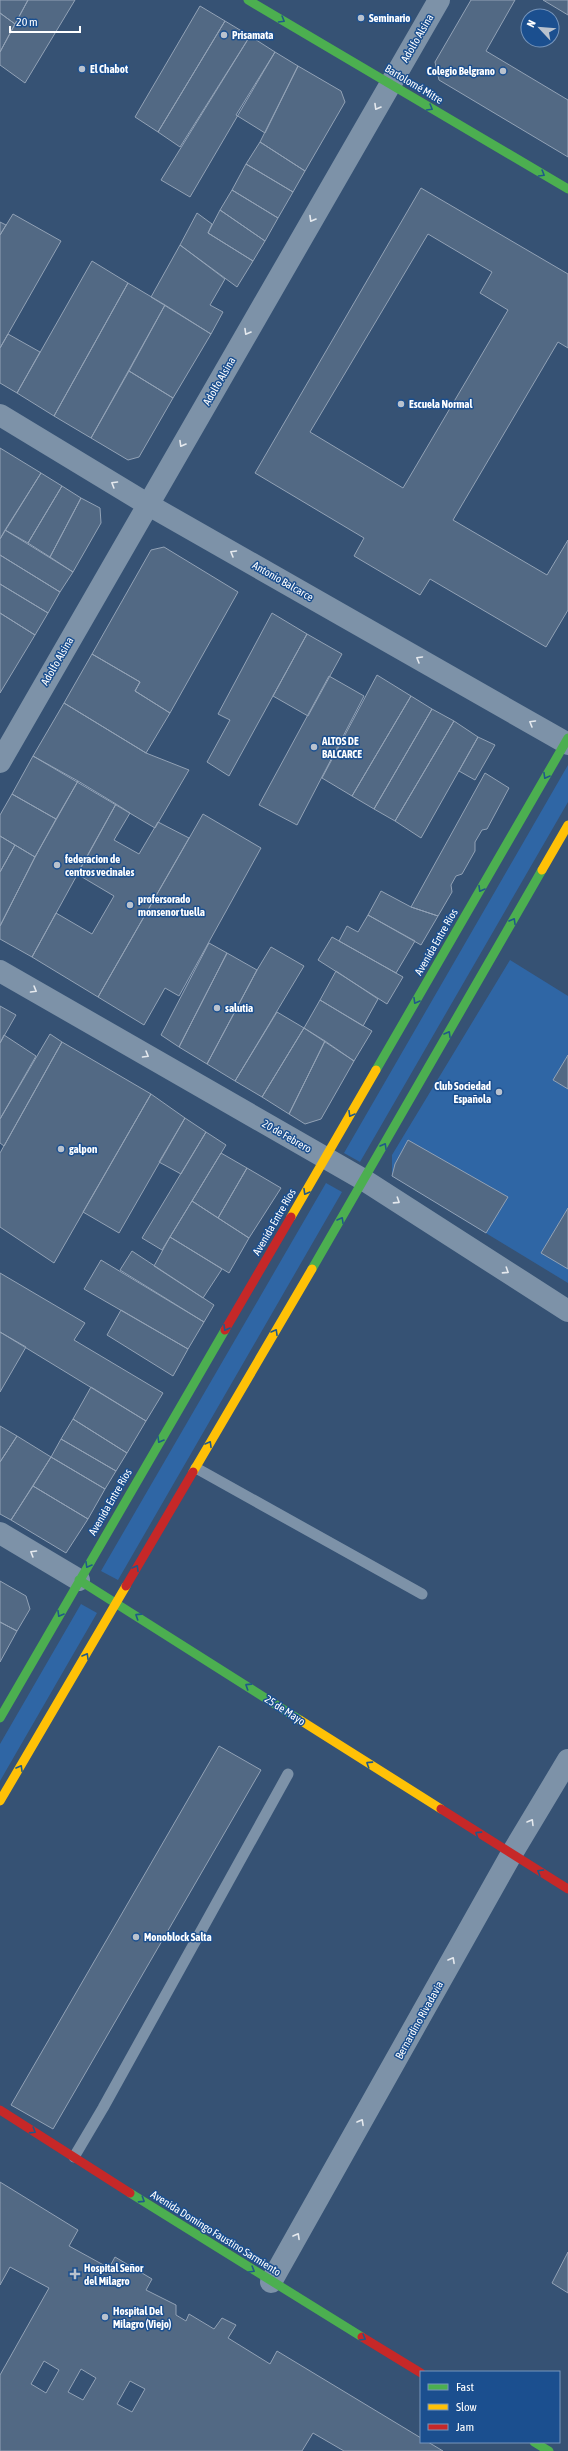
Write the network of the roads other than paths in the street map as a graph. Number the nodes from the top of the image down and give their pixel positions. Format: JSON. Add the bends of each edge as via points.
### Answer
{"nodes":[{"id":1,"x":248,"y":0,"type":"edge"},
{"id":2,"x":439,"y":0,"type":"edge"},
{"id":3,"x":390,"y":84,"type":"junction"},
{"id":4,"x":568,"y":189,"type":"edge"},
{"id":5,"x":0,"y":415,"type":"edge"},
{"id":6,"x":147,"y":504,"type":"junction"},
{"id":7,"x":567,"y":741,"type":"edge"},
{"id":8,"x":0,"y":762,"type":"edge"},
{"id":9,"x":568,"y":825,"type":"edge"},
{"id":10,"x":0,"y":971,"type":"edge"},
{"id":11,"x":325,"y":1158,"type":"junction"},
{"id":12,"x":364,"y":1180,"type":"junction"},
{"id":13,"x":568,"y":1311,"type":"edge"},
{"id":14,"x":196,"y":1468,"type":"junction"},
{"id":15,"x":0,"y":1533,"type":"edge"},
{"id":16,"x":79,"y":1580,"type":"junction"},
{"id":17,"x":422,"y":1594,"type":"dead end"},
{"id":18,"x":117,"y":1602,"type":"junction"},
{"id":19,"x":0,"y":1718,"type":"edge"},
{"id":20,"x":568,"y":1760,"type":"edge"},
{"id":21,"x":288,"y":1774,"type":"dead end"},
{"id":22,"x":0,"y":1801,"type":"edge"},
{"id":23,"x":511,"y":1855,"type":"junction"},
{"id":24,"x":568,"y":1889,"type":"edge"},
{"id":25,"x":0,"y":2110,"type":"edge"},
{"id":26,"x":74,"y":2157,"type":"junction"},
{"id":27,"x":271,"y":2282,"type":"junction"},
{"id":28,"x":420,"y":2372,"type":"edge"},
{"id":29,"x":536,"y":2443,"type":"edge"},
{"id":30,"x":549,"y":2451,"type":"edge"}],
"edges":[{"from":1,"to":3,"type":"main road","name":"Bartolomé Mitre","one_way":true},
{"from":2,"to":3,"type":"street","name":"Adolfo Alsina"},
{"from":3,"to":4,"type":"main road","name":"Bartolomé Mitre","one_way":true},
{"from":3,"to":6,"type":"street","name":"Adolfo Alsina","one_way":true},
{"from":6,"to":5,"type":"street","name":"Antonio Balcarce","one_way":true},
{"from":7,"to":6,"type":"street","name":"Antonio Balcarce","one_way":true},
{"from":6,"to":8,"type":"street","name":"Adolfo Alsina"},
{"from":7,"to":11,"type":"main road","name":"Avenida Entre Ríos","one_way":true},
{"from":12,"to":9,"type":"main road","one_way":true},
{"from":10,"to":11,"type":"street","name":"20 de Febrero","one_way":true},
{"from":11,"to":12,"type":"street","name":"20 de Febrero"},
{"from":11,"to":16,"type":"main road","name":"Avenida Entre Ríos","one_way":true},
{"from":12,"to":13,"type":"street","name":"20 de Febrero","one_way":true},
{"from":14,"to":12,"type":"main road","one_way":true},
{"from":14,"to":17,"type":"lane"},
{"from":18,"to":14,"type":"main road","one_way":true},
{"from":16,"to":15,"type":"street","name":"25 de Mayo","one_way":true},
{"from":16,"to":18,"type":"main road","name":"25 de Mayo"},
{"from":16,"to":19,"type":"main road","name":"Avenida Entre Ríos","one_way":true},
{"from":22,"to":18,"type":"main road","one_way":true},
{"from":23,"to":18,"type":"main road","name":"25 de Mayo","one_way":true},
{"from":23,"to":20,"type":"street","name":"Bernardino Rivadavia","one_way":true},
{"from":21,"to":26,"type":"lane"},
{"from":24,"to":23,"type":"main road","name":"25 de Mayo","one_way":true},
{"from":27,"to":23,"type":"street","name":"Bernardino Rivadavia","one_way":true},
{"from":25,"to":26,"type":"main road","name":"Avenida Domingo Faustino Sarmiento","one_way":true},
{"from":26,"to":27,"type":"main road","name":"Avenida Domingo Faustino Sarmiento","one_way":true},
{"from":27,"to":28,"type":"main road","name":"Avenida Domingo Faustino Sarmiento","one_way":true},
{"from":29,"to":30,"type":"main road"}]}
